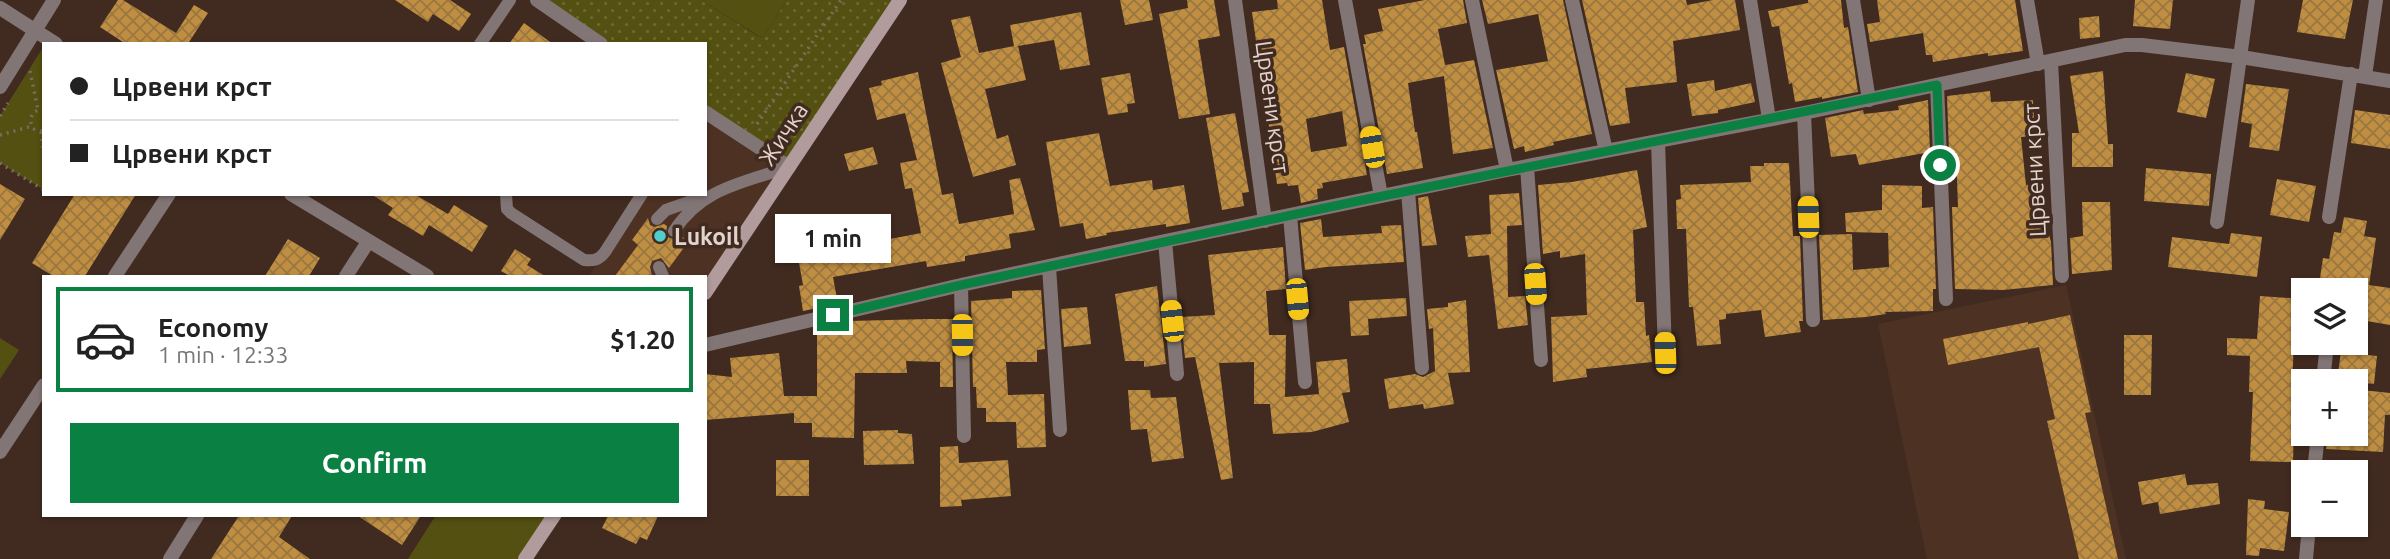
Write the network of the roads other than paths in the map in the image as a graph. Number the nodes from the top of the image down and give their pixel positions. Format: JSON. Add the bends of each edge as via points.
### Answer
{"nodes":[{"id":1,"x":54,"y":0,"type":"edge"},
{"id":2,"x":510,"y":0,"type":"edge"},
{"id":3,"x":537,"y":0,"type":"edge"},
{"id":4,"x":900,"y":0,"type":"edge"},
{"id":5,"x":1235,"y":0,"type":"edge"},
{"id":6,"x":1345,"y":0,"type":"edge"},
{"id":7,"x":1472,"y":0,"type":"edge"},
{"id":8,"x":1572,"y":0,"type":"edge"},
{"id":9,"x":1750,"y":0,"type":"edge"},
{"id":10,"x":1853,"y":0,"type":"edge"},
{"id":11,"x":2027,"y":0,"type":"edge"},
{"id":12,"x":2248,"y":0,"type":"edge"},
{"id":13,"x":2376,"y":0,"type":"edge"},
{"id":14,"x":0,"y":8,"type":"edge"},
{"id":15,"x":36,"y":30,"type":"junction"},
{"id":16,"x":54,"y":42,"type":"edge"},
{"id":17,"x":481,"y":42,"type":"edge"},
{"id":18,"x":598,"y":42,"type":"edge"},
{"id":19,"x":2241,"y":57,"type":"junction"},
{"id":20,"x":2045,"y":62,"type":"junction"},
{"id":21,"x":2358,"y":75,"type":"junction"},
{"id":22,"x":2390,"y":81,"type":"edge"},
{"id":23,"x":1937,"y":85,"type":"junction"},
{"id":24,"x":0,"y":87,"type":"edge"},
{"id":25,"x":1869,"y":100,"type":"junction"},
{"id":26,"x":707,"y":112,"type":"edge"},
{"id":27,"x":1804,"y":113,"type":"junction"},
{"id":28,"x":1769,"y":119,"type":"junction"},
{"id":29,"x":1658,"y":141,"type":"junction"},
{"id":30,"x":1606,"y":151,"type":"junction"},
{"id":31,"x":789,"y":167,"type":"junction"},
{"id":32,"x":1527,"y":167,"type":"junction"},
{"id":33,"x":1507,"y":170,"type":"junction"},
{"id":34,"x":1409,"y":191,"type":"junction"},
{"id":35,"x":713,"y":193,"type":"junction"},
{"id":36,"x":707,"y":195,"type":"edge"},
{"id":37,"x":168,"y":196,"type":"edge"},
{"id":38,"x":294,"y":196,"type":"edge"},
{"id":39,"x":506,"y":196,"type":"edge"},
{"id":40,"x":641,"y":196,"type":"edge"},
{"id":41,"x":705,"y":196,"type":"edge"},
{"id":42,"x":1381,"y":196,"type":"junction"},
{"id":43,"x":1290,"y":216,"type":"junction"},
{"id":44,"x":2329,"y":217,"type":"dead end"},
{"id":45,"x":657,"y":219,"type":"dead end"},
{"id":46,"x":1265,"y":221,"type":"junction"},
{"id":47,"x":2217,"y":222,"type":"dead end"},
{"id":48,"x":674,"y":231,"type":"dead end"},
{"id":49,"x":368,"y":242,"type":"junction"},
{"id":50,"x":1165,"y":242,"type":"junction"},
{"id":51,"x":1049,"y":267,"type":"junction"},
{"id":52,"x":116,"y":275,"type":"edge"},
{"id":53,"x":347,"y":275,"type":"edge"},
{"id":54,"x":425,"y":275,"type":"edge"},
{"id":55,"x":2062,"y":276,"type":"dead end"},
{"id":56,"x":961,"y":285,"type":"junction"},
{"id":57,"x":707,"y":290,"type":"edge"},
{"id":58,"x":1946,"y":299,"type":"dead end"},
{"id":59,"x":1813,"y":320,"type":"dead end"},
{"id":60,"x":707,"y":345,"type":"edge"},
{"id":61,"x":1665,"y":353,"type":"dead end"},
{"id":62,"x":1541,"y":360,"type":"dead end"},
{"id":63,"x":1422,"y":368,"type":"dead end"},
{"id":64,"x":1177,"y":374,"type":"dead end"},
{"id":65,"x":1305,"y":382,"type":"dead end"},
{"id":66,"x":42,"y":388,"type":"edge"},
{"id":67,"x":1060,"y":430,"type":"dead end"},
{"id":68,"x":964,"y":436,"type":"dead end"},
{"id":69,"x":0,"y":452,"type":"edge"},
{"id":70,"x":196,"y":517,"type":"edge"},
{"id":71,"x":553,"y":517,"type":"edge"},
{"id":72,"x":2308,"y":537,"type":"edge"},
{"id":73,"x":170,"y":559,"type":"edge"},
{"id":74,"x":525,"y":559,"type":"edge"},
{"id":75,"x":2306,"y":559,"type":"edge"}],
"edges":[{"from":1,"to":15,"type":"street"},
{"from":2,"to":17,"type":"lane"},
{"from":3,"to":18,"type":"street"},
{"from":4,"to":31,"type":"main road","name":"Жичка"},
{"from":5,"to":46,"type":"street","name":"Црвени крст"},
{"from":6,"to":42,"type":"street"},
{"from":7,"to":33,"type":"street"},
{"from":8,"to":30,"type":"street"},
{"from":9,"to":28,"type":"street"},
{"from":10,"to":25,"type":"street"},
{"from":11,"to":20,"type":"street","name":"Црвени крст"},
{"from":12,"to":19,"type":"street"},
{"from":13,"to":21,"type":"street"},
{"from":14,"to":15,"type":"street"},
{"from":15,"to":16,"type":"street"},
{"from":15,"to":24,"type":"street"},
{"from":19,"to":20,"type":"street","via":[[2125,45]]},
{"from":19,"to":21,"type":"street"},
{"from":19,"to":47,"type":"street"},
{"from":20,"to":23,"type":"street"},
{"from":20,"to":55,"type":"street","name":"Црвени крст"},
{"from":21,"to":22,"type":"street"},
{"from":21,"to":44,"type":"street"},
{"from":23,"to":25,"type":"street"},
{"from":23,"to":58,"type":"street"},
{"from":25,"to":27,"type":"street"},
{"from":26,"to":31,"type":"street"},
{"from":27,"to":28,"type":"street"},
{"from":27,"to":59,"type":"street"},
{"from":28,"to":29,"type":"street"},
{"from":29,"to":30,"type":"street"},
{"from":29,"to":61,"type":"street"},
{"from":30,"to":32,"type":"street"},
{"from":31,"to":35,"type":"lane"},
{"from":31,"to":57,"type":"main road","name":"Жичка"},
{"from":32,"to":33,"type":"street"},
{"from":32,"to":62,"type":"street"},
{"from":33,"to":34,"type":"street"},
{"from":34,"to":42,"type":"street"},
{"from":34,"to":63,"type":"street"},
{"from":35,"to":36,"type":"lane"},
{"from":35,"to":48,"type":"lane","via":[[688,211]]},
{"from":37,"to":52,"type":"street"},
{"from":38,"to":49,"type":"street"},
{"from":39,"to":40,"type":"lane","via":[[511,214],[584,260],[593,261],[605,252]]},
{"from":41,"to":45,"type":"lane","via":[[666,210]]},
{"from":42,"to":43,"type":"street"},
{"from":43,"to":46,"type":"street"},
{"from":43,"to":65,"type":"street"},
{"from":46,"to":50,"type":"street"},
{"from":49,"to":53,"type":"street"},
{"from":49,"to":54,"type":"street"},
{"from":50,"to":51,"type":"street"},
{"from":50,"to":64,"type":"street"},
{"from":51,"to":56,"type":"street"},
{"from":51,"to":67,"type":"street"},
{"from":56,"to":60,"type":"street"},
{"from":56,"to":68,"type":"street"},
{"from":66,"to":69,"type":"street"},
{"from":70,"to":73,"type":"street"},
{"from":71,"to":74,"type":"main road"},
{"from":72,"to":75,"type":"street"}]}
